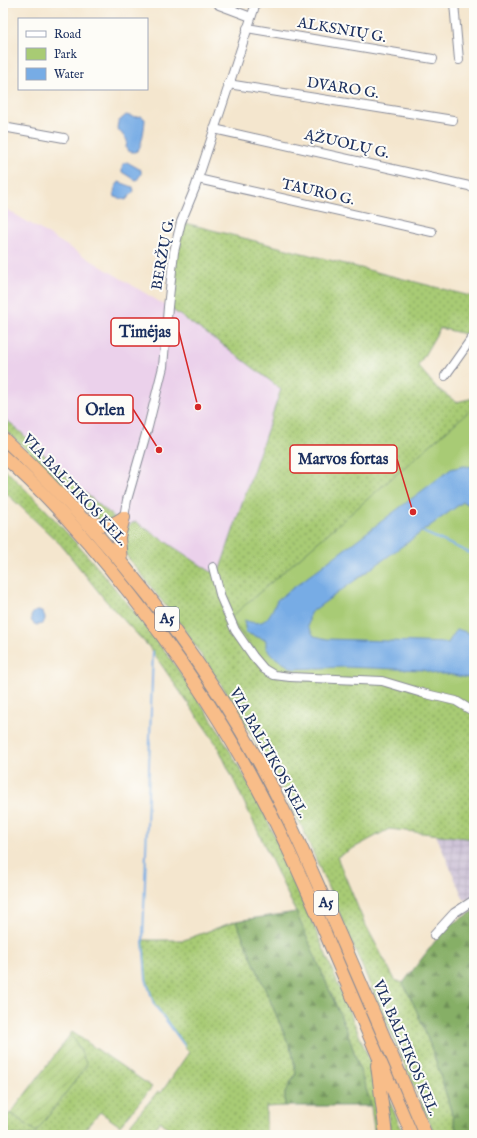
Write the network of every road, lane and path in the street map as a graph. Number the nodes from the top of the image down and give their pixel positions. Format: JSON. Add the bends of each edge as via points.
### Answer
{"nodes":[{"id":1,"x":219,"y":3,"type":"edge"},
{"id":2,"x":256,"y":3,"type":"edge"},
{"id":3,"x":454,"y":3,"type":"edge"},
{"id":4,"x":251,"y":17,"type":"junction"},
{"id":5,"x":247,"y":28,"type":"junction"},
{"id":6,"x":433,"y":59,"type":"dead end"},
{"id":7,"x":459,"y":60,"type":"dead end"},
{"id":8,"x":228,"y":84,"type":"junction"},
{"id":9,"x":453,"y":120,"type":"dead end"},
{"id":10,"x":3,"y":127,"type":"edge"},
{"id":11,"x":214,"y":128,"type":"junction"},
{"id":12,"x":64,"y":138,"type":"dead end"},
{"id":13,"x":198,"y":179,"type":"junction"},
{"id":14,"x":474,"y":189,"type":"edge"},
{"id":15,"x":432,"y":232,"type":"dead end"},
{"id":16,"x":474,"y":335,"type":"edge"},
{"id":17,"x":445,"y":376,"type":"dead end"},
{"id":18,"x":3,"y":438,"type":"edge"},
{"id":19,"x":3,"y":456,"type":"edge"},
{"id":20,"x":124,"y":517,"type":"junction"},
{"id":21,"x":85,"y":520,"type":"junction"},
{"id":22,"x":121,"y":562,"type":"junction"},
{"id":23,"x":213,"y":567,"type":"dead end"},
{"id":24,"x":474,"y":712,"type":"edge"},
{"id":25,"x":474,"y":900,"type":"edge"},
{"id":26,"x":434,"y":935,"type":"dead end"},
{"id":27,"x":376,"y":1049,"type":"junction"},
{"id":28,"x":386,"y":1135,"type":"edge"},
{"id":29,"x":412,"y":1135,"type":"edge"},
{"id":30,"x":426,"y":1135,"type":"edge"}],
"edges":[{"from":1,"to":4,"type":"street"},
{"from":2,"to":4,"type":"street","name":"BERŽŲ G."},
{"from":3,"to":7,"type":"street"},
{"from":4,"to":5,"type":"street","name":"BERŽŲ G."},
{"from":5,"to":6,"type":"street","name":"ALKSNIŲ G."},
{"from":5,"to":8,"type":"street","name":"BERŽŲ G."},
{"from":8,"to":9,"type":"street","name":"DVARO G."},
{"from":8,"to":11,"type":"street","name":"BERŽŲ G."},
{"from":10,"to":12,"type":"street"},
{"from":11,"to":13,"type":"street","name":"BERŽŲ G."},
{"from":11,"to":14,"type":"street","name":"ĄŽUOLŲ G."},
{"from":13,"to":15,"type":"street","name":"TAURO G."},
{"from":13,"to":20,"type":"street","name":"BERŽŲ G.","via":[[181,222],[174,252],[163,367]]},
{"from":16,"to":17,"type":"street"},
{"from":18,"to":21,"type":"highway","name":"VIA BALTIKOS KEL.","number":"A5","via":[[30,462]]},
{"from":19,"to":27,"type":"highway","name":"VIA BALTIKOS KEL.","number":"A5","via":[[71,523],[116,576],[176,654],[211,708],[258,789],[286,846]]},
{"from":20,"to":21,"type":"highway","via":[[107,526]]},
{"from":20,"to":22,"type":"highway","via":[[119,537]]},
{"from":21,"to":22,"type":"highway","name":"VIA BALTIKOS KEL.","number":"A5"},
{"from":22,"to":30,"type":"highway","name":"VIA BALTIKOS KEL.","number":"A5","via":[[171,624],[234,720],[268,779],[348,952]]},
{"from":23,"to":24,"type":"street","via":[[221,598],[234,630],[264,669],[274,675],[382,681],[456,701]]},
{"from":25,"to":26,"type":"street","via":[[454,913]]},
{"from":27,"to":28,"type":"highway"},
{"from":27,"to":29,"type":"highway","name":"VIA BALTIKOS KEL.","number":"A5"}]}
